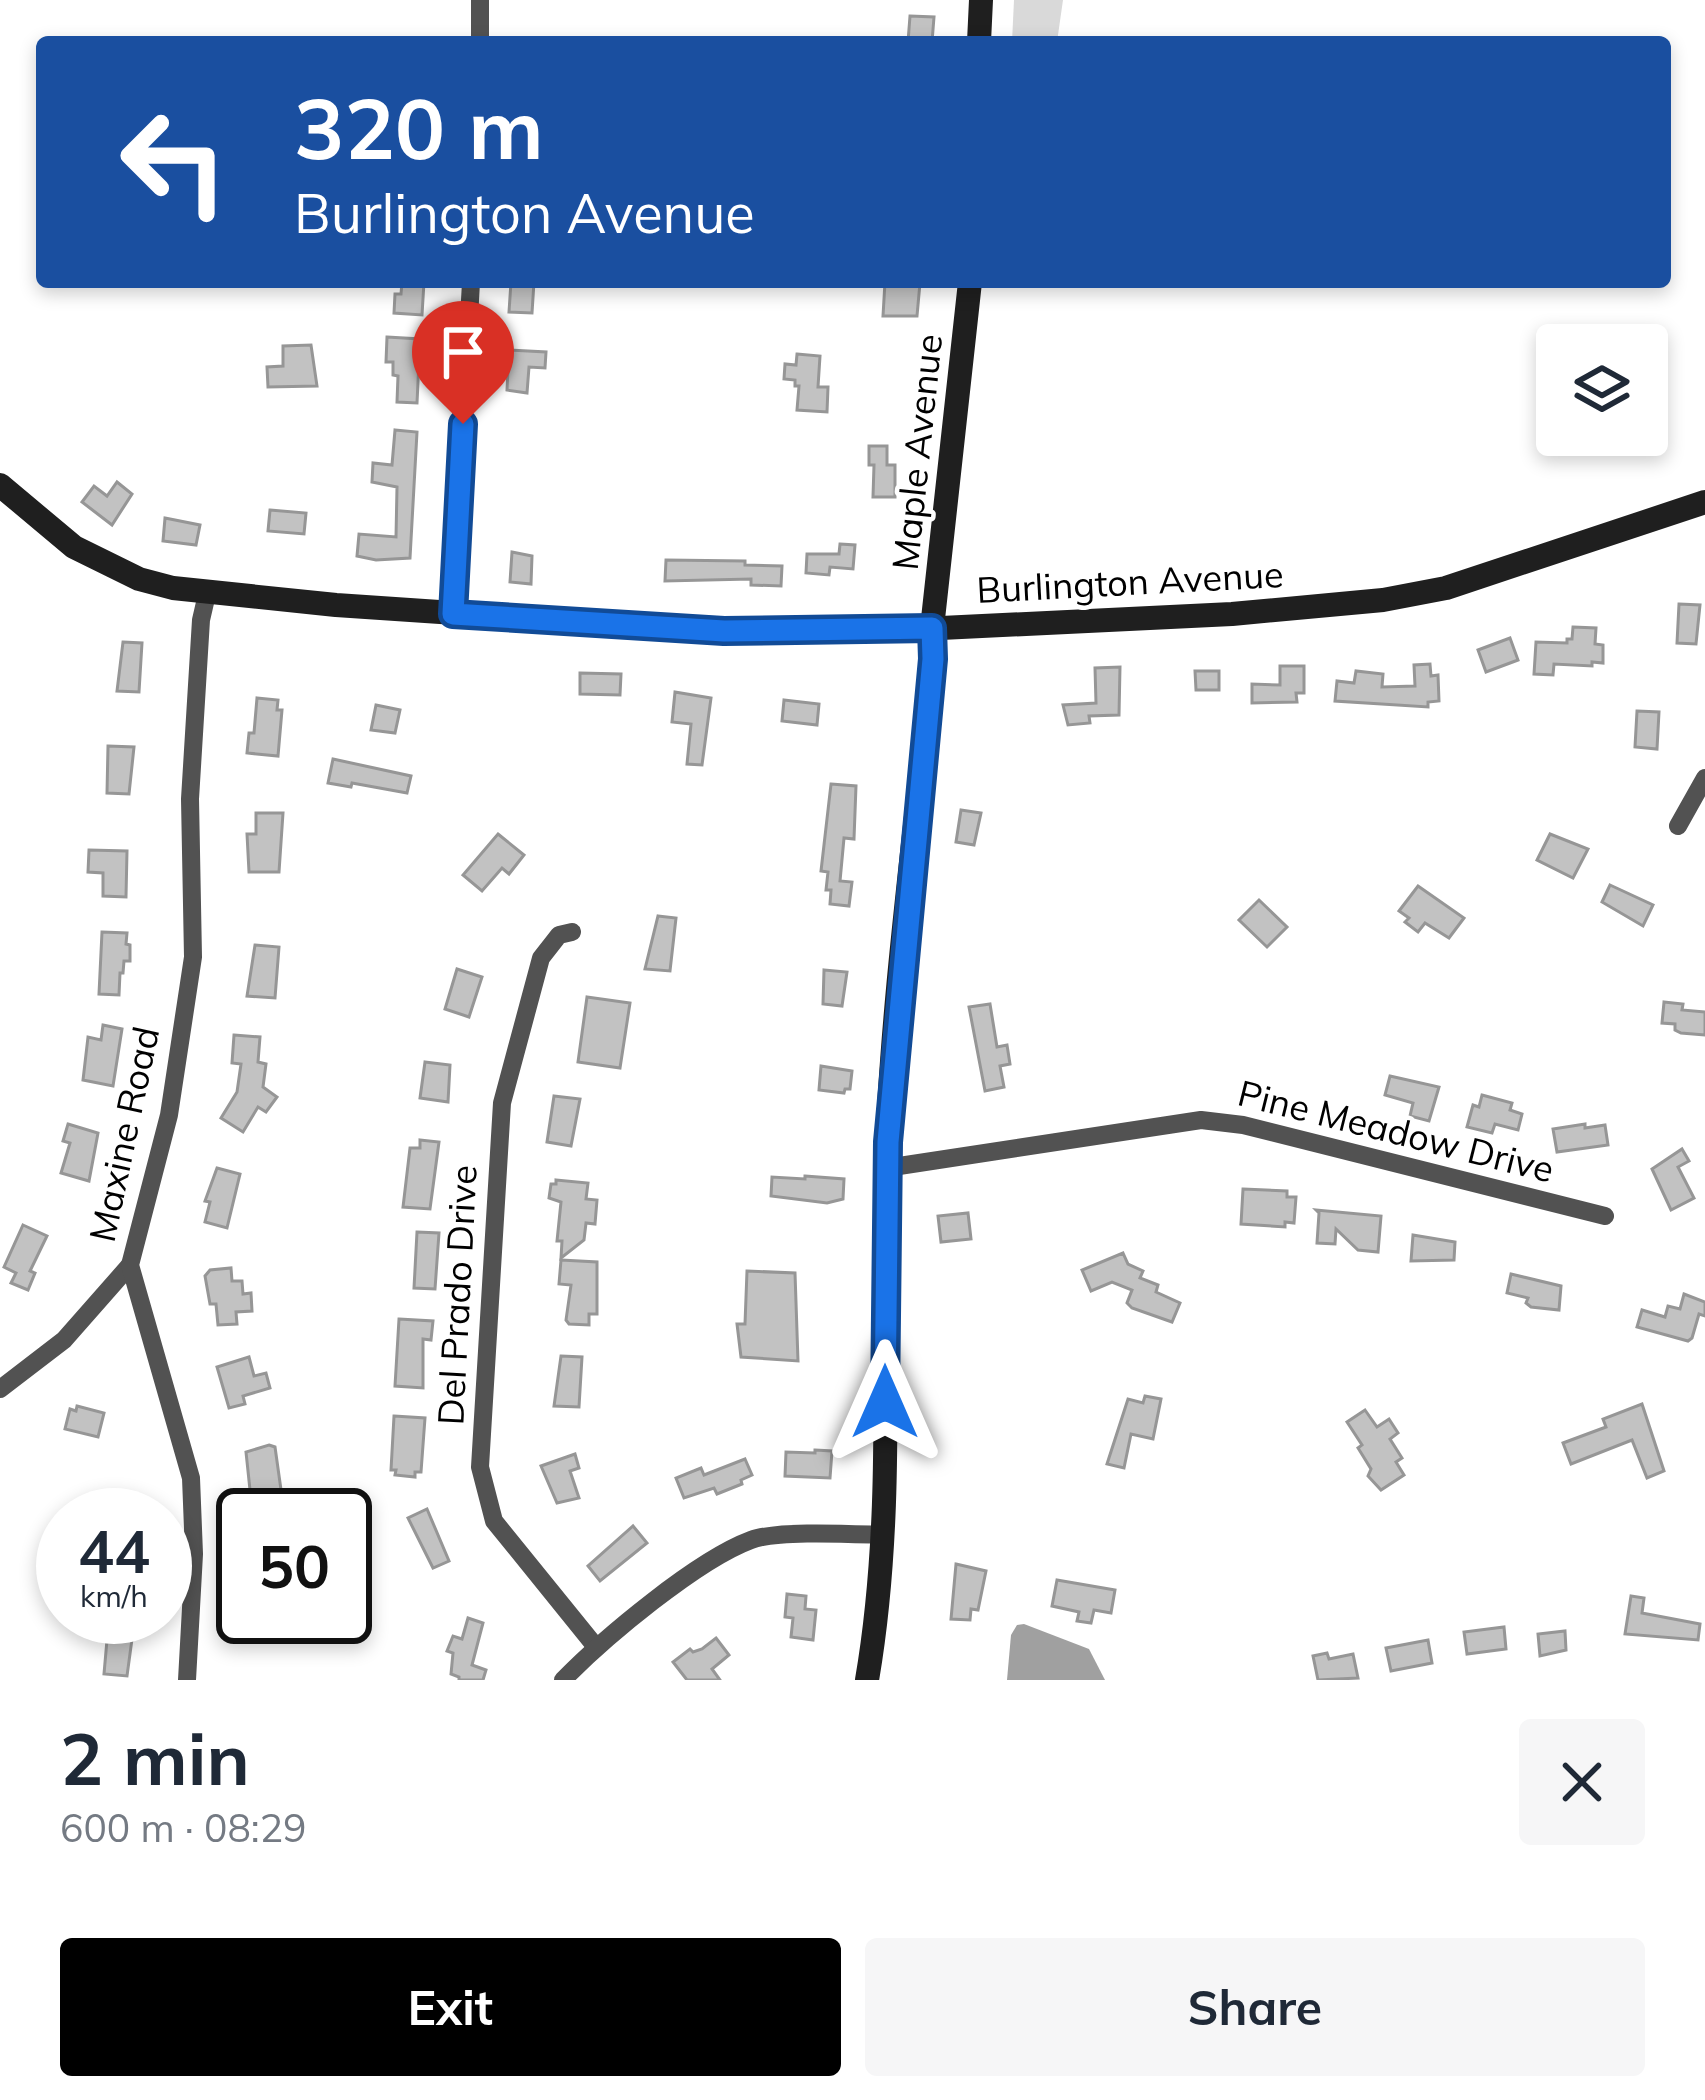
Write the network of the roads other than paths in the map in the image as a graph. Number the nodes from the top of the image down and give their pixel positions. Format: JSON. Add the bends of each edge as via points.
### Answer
{"nodes":[{"id":1,"x":480,"y":0,"type":"edge"},
{"id":2,"x":981,"y":0,"type":"edge"},
{"id":3,"x":480,"y":36,"type":"edge"},
{"id":4,"x":979,"y":36,"type":"edge"},
{"id":5,"x":471,"y":288,"type":"edge"},
{"id":6,"x":969,"y":288,"type":"edge"},
{"id":7,"x":0,"y":485,"type":"edge"},
{"id":8,"x":1705,"y":502,"type":"edge"},
{"id":9,"x":207,"y":594,"type":"junction"},
{"id":10,"x":453,"y":614,"type":"junction"},
{"id":11,"x":932,"y":628,"type":"junction"},
{"id":12,"x":1705,"y":778,"type":"edge"},
{"id":13,"x":1678,"y":826,"type":"dead end"},
{"id":14,"x":572,"y":932,"type":"dead end"},
{"id":15,"x":886,"y":1168,"type":"junction"},
{"id":16,"x":1605,"y":1216,"type":"dead end"},
{"id":17,"x":130,"y":1265,"type":"junction"},
{"id":18,"x":0,"y":1389,"type":"edge"},
{"id":19,"x":882,"y":1535,"type":"junction"},
{"id":20,"x":596,"y":1647,"type":"junction"},
{"id":21,"x":187,"y":1680,"type":"edge"},
{"id":22,"x":563,"y":1680,"type":"edge"},
{"id":23,"x":867,"y":1680,"type":"edge"}],
"edges":[{"from":1,"to":3,"type":"street"},
{"from":2,"to":4,"type":"main road"},
{"from":5,"to":10,"type":"street"},
{"from":6,"to":11,"type":"main road","name":"Maple Avenue"},
{"from":7,"to":9,"type":"main road","name":"Burlington Avenue","via":[[103,564]]},
{"from":8,"to":11,"type":"main road","name":"Burlington Avenue","via":[[1446,588],[1383,600]]},
{"from":9,"to":10,"type":"main road","name":"Burlington Avenue"},
{"from":9,"to":17,"type":"street","name":"Maxine Road","via":[[190,799],[193,957],[169,1114]]},
{"from":10,"to":11,"type":"main road","name":"Burlington Avenue","via":[[724,631]]},
{"from":11,"to":15,"type":"main road","name":"Maple Avenue"},
{"from":12,"to":13,"type":"street"},
{"from":14,"to":20,"type":"street","name":"Del Prado Drive","via":[[542,958],[502,1103],[480,1467],[494,1521]]},
{"from":15,"to":16,"type":"street","name":"Pine Meadow Drive","via":[[1202,1120]]},
{"from":15,"to":19,"type":"main road","name":"Maple Avenue"},
{"from":17,"to":18,"type":"street","via":[[64,1340]]},
{"from":17,"to":21,"type":"street","name":"Maxine Road","via":[[191,1478]]},
{"from":19,"to":20,"type":"street","via":[[755,1538]]},
{"from":19,"to":23,"type":"main road","name":"Maple Avenue"},
{"from":20,"to":22,"type":"street"}]}
